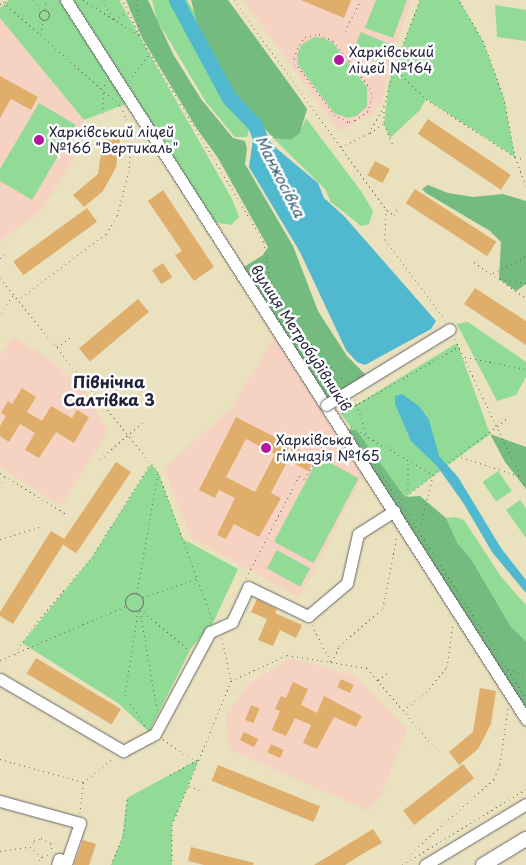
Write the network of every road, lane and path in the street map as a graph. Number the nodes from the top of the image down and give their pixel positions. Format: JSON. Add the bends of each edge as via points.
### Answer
{"nodes":[{"id":1,"x":9,"y":0,"type":"edge"},
{"id":2,"x":33,"y":0,"type":"edge"},
{"id":3,"x":46,"y":0,"type":"edge"},
{"id":4,"x":83,"y":0,"type":"edge"},
{"id":5,"x":102,"y":0,"type":"edge"},
{"id":6,"x":122,"y":0,"type":"edge"},
{"id":7,"x":137,"y":0,"type":"edge"},
{"id":8,"x":234,"y":0,"type":"edge"},
{"id":9,"x":361,"y":0,"type":"edge"},
{"id":10,"x":420,"y":0,"type":"edge"},
{"id":11,"x":459,"y":0,"type":"edge"},
{"id":12,"x":66,"y":1,"type":"edge"},
{"id":13,"x":3,"y":2,"type":"junction"},
{"id":14,"x":0,"y":4,"type":"edge"},
{"id":15,"x":41,"y":10,"type":"junction"},
{"id":16,"x":45,"y":10,"type":"junction"},
{"id":17,"x":48,"y":12,"type":"junction"},
{"id":18,"x":129,"y":12,"type":"junction"},
{"id":19,"x":43,"y":20,"type":"junction"},
{"id":20,"x":345,"y":31,"type":"dead end"},
{"id":21,"x":41,"y":35,"type":"junction"},
{"id":22,"x":139,"y":36,"type":"junction"},
{"id":23,"x":149,"y":53,"type":"junction"},
{"id":24,"x":394,"y":68,"type":"junction"},
{"id":25,"x":111,"y":71,"type":"junction"},
{"id":26,"x":370,"y":88,"type":"joint"},
{"id":27,"x":122,"y":89,"type":"junction"},
{"id":28,"x":103,"y":90,"type":"junction"},
{"id":29,"x":384,"y":106,"type":"junction"},
{"id":30,"x":102,"y":113,"type":"dead end"},
{"id":31,"x":384,"y":124,"type":"junction"},
{"id":32,"x":369,"y":133,"type":"junction"},
{"id":33,"x":393,"y":145,"type":"dead end"},
{"id":34,"x":341,"y":147,"type":"junction"},
{"id":35,"x":515,"y":157,"type":"junction"},
{"id":36,"x":523,"y":159,"type":"dead end"},
{"id":37,"x":526,"y":186,"type":"edge"},
{"id":38,"x":399,"y":206,"type":"dead end"},
{"id":39,"x":386,"y":210,"type":"junction"},
{"id":40,"x":6,"y":253,"type":"dead end"},
{"id":41,"x":526,"y":256,"type":"edge"},
{"id":42,"x":0,"y":258,"type":"edge"},
{"id":43,"x":474,"y":262,"type":"dead end"},
{"id":44,"x":492,"y":274,"type":"junction"},
{"id":45,"x":0,"y":278,"type":"edge"},
{"id":46,"x":498,"y":279,"type":"junction"},
{"id":47,"x":526,"y":283,"type":"edge"},
{"id":48,"x":14,"y":295,"type":"junction"},
{"id":49,"x":526,"y":298,"type":"edge"},
{"id":50,"x":18,"y":300,"type":"junction"},
{"id":51,"x":0,"y":313,"type":"edge"},
{"id":52,"x":285,"y":314,"type":"junction"},
{"id":53,"x":450,"y":328,"type":"junction"},
{"id":54,"x":74,"y":336,"type":"dead end"},
{"id":55,"x":459,"y":346,"type":"junction"},
{"id":56,"x":57,"y":348,"type":"junction"},
{"id":57,"x":464,"y":357,"type":"junction"},
{"id":58,"x":526,"y":369,"type":"edge"},
{"id":59,"x":351,"y":391,"type":"junction"},
{"id":60,"x":331,"y":402,"type":"junction"},
{"id":61,"x":358,"y":404,"type":"junction"},
{"id":62,"x":342,"y":414,"type":"junction"},
{"id":63,"x":509,"y":417,"type":"dead end"},
{"id":64,"x":346,"y":420,"type":"dead end"},
{"id":65,"x":143,"y":422,"type":"dead end"},
{"id":66,"x":332,"y":428,"type":"dead end"},
{"id":67,"x":497,"y":428,"type":"junction"},
{"id":68,"x":356,"y":434,"type":"dead end"},
{"id":69,"x":128,"y":436,"type":"junction"},
{"id":70,"x":367,"y":437,"type":"junction"},
{"id":71,"x":367,"y":451,"type":"dead end"},
{"id":72,"x":461,"y":457,"type":"junction"},
{"id":73,"x":100,"y":459,"type":"dead end"},
{"id":74,"x":408,"y":463,"type":"junction"},
{"id":75,"x":151,"y":464,"type":"junction"},
{"id":76,"x":158,"y":472,"type":"junction"},
{"id":77,"x":0,"y":473,"type":"edge"},
{"id":78,"x":433,"y":474,"type":"junction"},
{"id":79,"x":5,"y":476,"type":"junction"},
{"id":80,"x":519,"y":476,"type":"junction"},
{"id":81,"x":2,"y":482,"type":"dead end"},
{"id":82,"x":526,"y":488,"type":"edge"},
{"id":83,"x":408,"y":494,"type":"junction"},
{"id":84,"x":401,"y":500,"type":"junction"},
{"id":85,"x":66,"y":514,"type":"dead end"},
{"id":86,"x":397,"y":515,"type":"junction"},
{"id":87,"x":39,"y":527,"type":"dead end"},
{"id":88,"x":420,"y":530,"type":"junction"},
{"id":89,"x":0,"y":540,"type":"edge"},
{"id":90,"x":197,"y":578,"type":"junction"},
{"id":91,"x":246,"y":580,"type":"dead end"},
{"id":92,"x":137,"y":593,"type":"junction"},
{"id":93,"x":142,"y":598,"type":"junction"},
{"id":94,"x":455,"y":605,"type":"junction"},
{"id":95,"x":126,"y":606,"type":"junction"},
{"id":96,"x":140,"y":609,"type":"junction"},
{"id":97,"x":138,"y":611,"type":"junction"},
{"id":98,"x":308,"y":616,"type":"junction"},
{"id":99,"x":217,"y":629,"type":"junction"},
{"id":100,"x":191,"y":648,"type":"dead end"},
{"id":101,"x":15,"y":654,"type":"junction"},
{"id":102,"x":0,"y":660,"type":"edge"},
{"id":103,"x":331,"y":662,"type":"junction"},
{"id":104,"x":508,"y":669,"type":"junction"},
{"id":105,"x":388,"y":674,"type":"dead end"},
{"id":106,"x":526,"y":675,"type":"edge"},
{"id":107,"x":514,"y":678,"type":"junction"},
{"id":108,"x":0,"y":679,"type":"edge"},
{"id":109,"x":232,"y":681,"type":"junction"},
{"id":110,"x":377,"y":681,"type":"junction"},
{"id":111,"x":510,"y":693,"type":"junction"},
{"id":112,"x":526,"y":698,"type":"edge"},
{"id":113,"x":161,"y":708,"type":"dead end"},
{"id":114,"x":403,"y":711,"type":"junction"},
{"id":115,"x":526,"y":719,"type":"edge"},
{"id":116,"x":155,"y":734,"type":"junction"},
{"id":117,"x":435,"y":748,"type":"dead end"},
{"id":118,"x":123,"y":751,"type":"junction"},
{"id":119,"x":200,"y":758,"type":"junction"},
{"id":120,"x":0,"y":760,"type":"edge"},
{"id":121,"x":195,"y":761,"type":"junction"},
{"id":122,"x":170,"y":775,"type":"dead end"},
{"id":123,"x":84,"y":782,"type":"junction"},
{"id":124,"x":188,"y":786,"type":"junction"},
{"id":125,"x":526,"y":789,"type":"edge"},
{"id":126,"x":202,"y":791,"type":"dead end"},
{"id":127,"x":127,"y":798,"type":"dead end"},
{"id":128,"x":0,"y":801,"type":"edge"},
{"id":129,"x":526,"y":804,"type":"edge"},
{"id":130,"x":80,"y":823,"type":"junction"},
{"id":131,"x":526,"y":839,"type":"edge"},
{"id":132,"x":30,"y":847,"type":"junction"},
{"id":133,"x":0,"y":851,"type":"edge"},
{"id":134,"x":411,"y":853,"type":"dead end"},
{"id":135,"x":42,"y":857,"type":"junction"},
{"id":136,"x":37,"y":865,"type":"edge"},
{"id":137,"x":57,"y":865,"type":"edge"},
{"id":138,"x":112,"y":865,"type":"edge"},
{"id":139,"x":172,"y":865,"type":"edge"},
{"id":140,"x":402,"y":865,"type":"edge"},
{"id":141,"x":425,"y":865,"type":"edge"},
{"id":142,"x":483,"y":865,"type":"edge"}],
"edges":[{"from":1,"to":13,"type":"path"},
{"from":2,"to":15,"type":"path"},
{"from":3,"to":16,"type":"path"},
{"from":4,"to":22,"type":"path"},
{"from":5,"to":18,"type":"path","via":[[114,19]]},
{"from":6,"to":18,"type":"path"},
{"from":7,"to":22,"type":"path"},
{"from":8,"to":34,"type":"path"},
{"from":9,"to":20,"type":"path"},
{"from":10,"to":24,"type":"path"},
{"from":11,"to":35,"type":"path","via":[[483,41],[504,98]]},
{"from":12,"to":17,"type":"path"},
{"from":12,"to":25,"type":"street","name":"вулиця Метробудівників"},
{"from":13,"to":14,"type":"path"},
{"from":13,"to":21,"type":"path"},
{"from":15,"to":16,"type":"path"},
{"from":15,"to":19,"type":"path","via":[[39,16]]},
{"from":16,"to":17,"type":"path"},
{"from":17,"to":19,"type":"path","via":[[48,18]]},
{"from":18,"to":22,"type":"path"},
{"from":19,"to":21,"type":"path"},
{"from":21,"to":28,"type":"path"},
{"from":22,"to":23,"type":"path"},
{"from":23,"to":27,"type":"path"},
{"from":23,"to":52,"type":"path","via":[[264,242],[269,276]]},
{"from":24,"to":29,"type":"path"},
{"from":24,"to":35,"type":"path","via":[[426,99]]},
{"from":25,"to":27,"type":"street","name":"вулиця Метробудівників"},
{"from":25,"to":28,"type":"path"},
{"from":26,"to":26,"type":"path","via":[[327,36],[305,37],[295,50],[296,64],[340,119],[355,120],[368,112],[372,97]]},
{"from":27,"to":60,"type":"street","name":"вулиця Метробудівників"},
{"from":28,"to":30,"type":"path"},
{"from":28,"to":50,"type":"path","via":[[121,106],[131,147],[129,171],[117,216],[106,234]]},
{"from":29,"to":31,"type":"path"},
{"from":29,"to":32,"type":"path"},
{"from":31,"to":32,"type":"path"},
{"from":31,"to":33,"type":"path"},
{"from":32,"to":34,"type":"path"},
{"from":34,"to":39,"type":"path"},
{"from":35,"to":36,"type":"path"},
{"from":35,"to":37,"type":"path"},
{"from":38,"to":39,"type":"path","via":[[394,215]]},
{"from":39,"to":53,"type":"path","via":[[385,240]]},
{"from":40,"to":42,"type":"path"},
{"from":41,"to":44,"type":"path"},
{"from":43,"to":44,"type":"path"},
{"from":44,"to":46,"type":"path"},
{"from":45,"to":48,"type":"path"},
{"from":46,"to":47,"type":"path"},
{"from":46,"to":49,"type":"path"},
{"from":48,"to":50,"type":"path"},
{"from":48,"to":51,"type":"path"},
{"from":50,"to":56,"type":"path"},
{"from":52,"to":59,"type":"path"},
{"from":52,"to":60,"type":"path"},
{"from":53,"to":55,"type":"path"},
{"from":53,"to":59,"type":"street","bridge":true},
{"from":54,"to":56,"type":"path"},
{"from":55,"to":57,"type":"path"},
{"from":55,"to":61,"type":"path"},
{"from":56,"to":69,"type":"path"},
{"from":57,"to":58,"type":"path"},
{"from":57,"to":67,"type":"path"},
{"from":59,"to":60,"type":"street","bridge":true},
{"from":59,"to":61,"type":"path"},
{"from":60,"to":62,"type":"path"},
{"from":60,"to":86,"type":"street","name":"вулиця Метробудівників"},
{"from":61,"to":62,"type":"path"},
{"from":61,"to":70,"type":"path"},
{"from":62,"to":64,"type":"path"},
{"from":63,"to":67,"type":"path"},
{"from":65,"to":69,"type":"path"},
{"from":66,"to":91,"type":"path","via":[[305,479],[299,476]]},
{"from":67,"to":72,"type":"path"},
{"from":67,"to":80,"type":"path"},
{"from":68,"to":70,"type":"path","via":[[350,426]]},
{"from":69,"to":73,"type":"path"},
{"from":69,"to":75,"type":"path"},
{"from":70,"to":74,"type":"path"},
{"from":71,"to":84,"type":"path"},
{"from":72,"to":78,"type":"path"},
{"from":72,"to":80,"type":"path"},
{"from":74,"to":78,"type":"path"},
{"from":74,"to":83,"type":"path"},
{"from":75,"to":76,"type":"path"},
{"from":75,"to":101,"type":"path","via":[[92,557],[31,629]]},
{"from":76,"to":90,"type":"path"},
{"from":76,"to":92,"type":"path"},
{"from":77,"to":79,"type":"path"},
{"from":78,"to":83,"type":"path"},
{"from":78,"to":88,"type":"path","via":[[432,490]]},
{"from":79,"to":81,"type":"path"},
{"from":79,"to":85,"type":"path"},
{"from":80,"to":82,"type":"path"},
{"from":83,"to":84,"type":"path"},
{"from":84,"to":88,"type":"path"},
{"from":86,"to":94,"type":"street","name":"вулиця Метробудівників"},
{"from":86,"to":98,"type":"street","via":[[358,534],[348,583]]},
{"from":86,"to":103,"type":"path","via":[[393,568],[383,608],[339,646]]},
{"from":87,"to":89,"type":"path"},
{"from":88,"to":104,"type":"path"},
{"from":90,"to":93,"type":"path"},
{"from":90,"to":99,"type":"path"},
{"from":92,"to":93,"type":"path"},
{"from":92,"to":95,"type":"path","via":[[127,596]]},
{"from":93,"to":96,"type":"path"},
{"from":94,"to":111,"type":"street","name":"вулиця Метробудівників"},
{"from":94,"to":114,"type":"path","via":[[448,667]]},
{"from":95,"to":97,"type":"path","via":[[130,611]]},
{"from":95,"to":101,"type":"path"},
{"from":96,"to":97,"type":"path"},
{"from":96,"to":100,"type":"path","via":[[190,651]]},
{"from":96,"to":113,"type":"path","via":[[157,716]]},
{"from":97,"to":116,"type":"path","via":[[125,695],[149,732]]},
{"from":98,"to":99,"type":"street","via":[[248,587],[232,622]]},
{"from":98,"to":103,"type":"path"},
{"from":99,"to":109,"type":"path","via":[[227,651]]},
{"from":99,"to":116,"type":"street","via":[[206,639]]},
{"from":101,"to":102,"type":"path"},
{"from":103,"to":109,"type":"path","via":[[287,655]]},
{"from":103,"to":110,"type":"path","via":[[367,668]]},
{"from":104,"to":106,"type":"path"},
{"from":104,"to":107,"type":"path"},
{"from":105,"to":110,"type":"path"},
{"from":107,"to":111,"type":"path"},
{"from":107,"to":112,"type":"path"},
{"from":108,"to":118,"type":"street"},
{"from":109,"to":119,"type":"path"},
{"from":110,"to":114,"type":"path"},
{"from":111,"to":115,"type":"street","name":"вулиця Метробудівників"},
{"from":111,"to":134,"type":"path","via":[[500,764],[494,779]]},
{"from":114,"to":117,"type":"path"},
{"from":116,"to":118,"type":"street"},
{"from":116,"to":121,"type":"path"},
{"from":118,"to":123,"type":"path"},
{"from":119,"to":121,"type":"path"},
{"from":119,"to":124,"type":"path"},
{"from":120,"to":123,"type":"path"},
{"from":121,"to":122,"type":"path"},
{"from":123,"to":130,"type":"path"},
{"from":124,"to":126,"type":"path"},
{"from":124,"to":139,"type":"path","via":[[172,825]]},
{"from":125,"to":140,"type":"path"},
{"from":127,"to":138,"type":"path","via":[[124,835]]},
{"from":128,"to":130,"type":"street"},
{"from":129,"to":141,"type":"street"},
{"from":130,"to":137,"type":"street","via":[[67,861],[59,859]]},
{"from":131,"to":142,"type":"main road"},
{"from":132,"to":133,"type":"path"},
{"from":132,"to":135,"type":"path"},
{"from":132,"to":135,"type":"path","via":[[34,840],[49,840],[52,852]]},
{"from":135,"to":136,"type":"path"}]}
